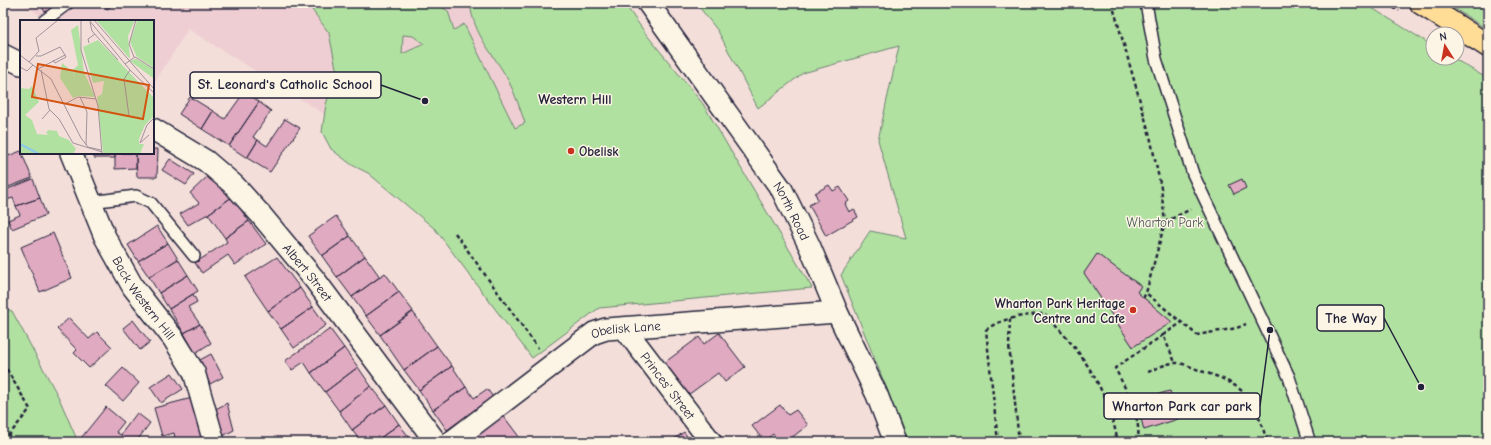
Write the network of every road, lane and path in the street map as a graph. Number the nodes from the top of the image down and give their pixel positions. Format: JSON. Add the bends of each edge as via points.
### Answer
{"nodes":[{"id":1,"x":68,"y":3,"type":"edge"},
{"id":2,"x":648,"y":3,"type":"edge"},
{"id":3,"x":1112,"y":3,"type":"edge"},
{"id":4,"x":1146,"y":3,"type":"edge"},
{"id":5,"x":1421,"y":3,"type":"edge"},
{"id":6,"x":45,"y":20,"type":"edge"},
{"id":7,"x":1488,"y":46,"type":"edge"},
{"id":8,"x":154,"y":130,"type":"edge"},
{"id":9,"x":71,"y":154,"type":"edge"},
{"id":10,"x":91,"y":202,"type":"junction"},
{"id":11,"x":1189,"y":210,"type":"dead end"},
{"id":12,"x":1165,"y":222,"type":"junction"},
{"id":13,"x":455,"y":233,"type":"dead end"},
{"id":14,"x":194,"y":256,"type":"dead end"},
{"id":15,"x":1146,"y":293,"type":"junction"},
{"id":16,"x":1143,"y":298,"type":"dead end"},
{"id":17,"x":837,"y":312,"type":"junction"},
{"id":18,"x":1261,"y":318,"type":"junction"},
{"id":19,"x":1010,"y":319,"type":"junction"},
{"id":20,"x":1181,"y":324,"type":"junction"},
{"id":21,"x":625,"y":329,"type":"junction"},
{"id":22,"x":1163,"y":335,"type":"junction"},
{"id":23,"x":1174,"y":362,"type":"junction"},
{"id":24,"x":3,"y":363,"type":"edge"},
{"id":25,"x":551,"y":366,"type":"junction"},
{"id":26,"x":1148,"y":372,"type":"dead end"},
{"id":27,"x":1309,"y":440,"type":"dead end"},
{"id":28,"x":6,"y":442,"type":"edge"},
{"id":29,"x":214,"y":442,"type":"edge"},
{"id":30,"x":436,"y":442,"type":"edge"},
{"id":31,"x":451,"y":442,"type":"edge"},
{"id":32,"x":711,"y":442,"type":"edge"},
{"id":33,"x":895,"y":442,"type":"edge"},
{"id":34,"x":998,"y":442,"type":"edge"},
{"id":35,"x":1018,"y":442,"type":"edge"},
{"id":36,"x":1118,"y":442,"type":"edge"},
{"id":37,"x":1138,"y":442,"type":"edge"},
{"id":38,"x":1267,"y":442,"type":"edge"}],
"edges":[{"from":1,"to":6,"type":"lane"},
{"from":2,"to":17,"type":"street","name":"North Road","via":[[782,190],[810,247]]},
{"from":3,"to":12,"type":"path","via":[[1150,136]]},
{"from":4,"to":18,"type":"lane","via":[[1156,59],[1193,174]]},
{"from":5,"to":7,"type":"highway"},
{"from":8,"to":30,"type":"street","name":"Albert Street","via":[[206,161],[234,185],[315,280]]},
{"from":9,"to":10,"type":"street","name":"Back Western Hill"},
{"from":10,"to":14,"type":"lane","via":[[136,196],[151,203]]},
{"from":10,"to":29,"type":"street","name":"Back Western Hill","via":[[105,237],[133,287],[173,338],[194,372]]},
{"from":11,"to":12,"type":"path"},
{"from":12,"to":15,"type":"path"},
{"from":13,"to":25,"type":"path"},
{"from":15,"to":16,"type":"path"},
{"from":15,"to":20,"type":"path"},
{"from":17,"to":21,"type":"street","name":"Obelisk Lane"},
{"from":17,"to":33,"type":"street","name":"North Road","via":[[877,395]]},
{"from":18,"to":20,"type":"path","via":[[1237,328],[1197,335]]},
{"from":18,"to":27,"type":"lane","via":[[1289,377]]},
{"from":19,"to":34,"type":"path","via":[[986,330]]},
{"from":19,"to":35,"type":"path","via":[[1009,345]]},
{"from":19,"to":36,"type":"path","via":[[1044,314],[1064,334],[1098,381],[1109,407]]},
{"from":20,"to":22,"type":"path"},
{"from":21,"to":25,"type":"street","name":"Obelisk Lane","via":[[606,329],[594,334]]},
{"from":21,"to":32,"type":"street","name":"Princes' Street"},
{"from":22,"to":23,"type":"path"},
{"from":22,"to":37,"type":"path","via":[[1115,368],[1133,405],[1140,428]]},
{"from":23,"to":26,"type":"path"},
{"from":23,"to":38,"type":"path","via":[[1219,376],[1242,390],[1254,406]]},
{"from":24,"to":28,"type":"path","via":[[30,409]]},
{"from":25,"to":31,"type":"street","name":"Obelisk Lane"}]}
